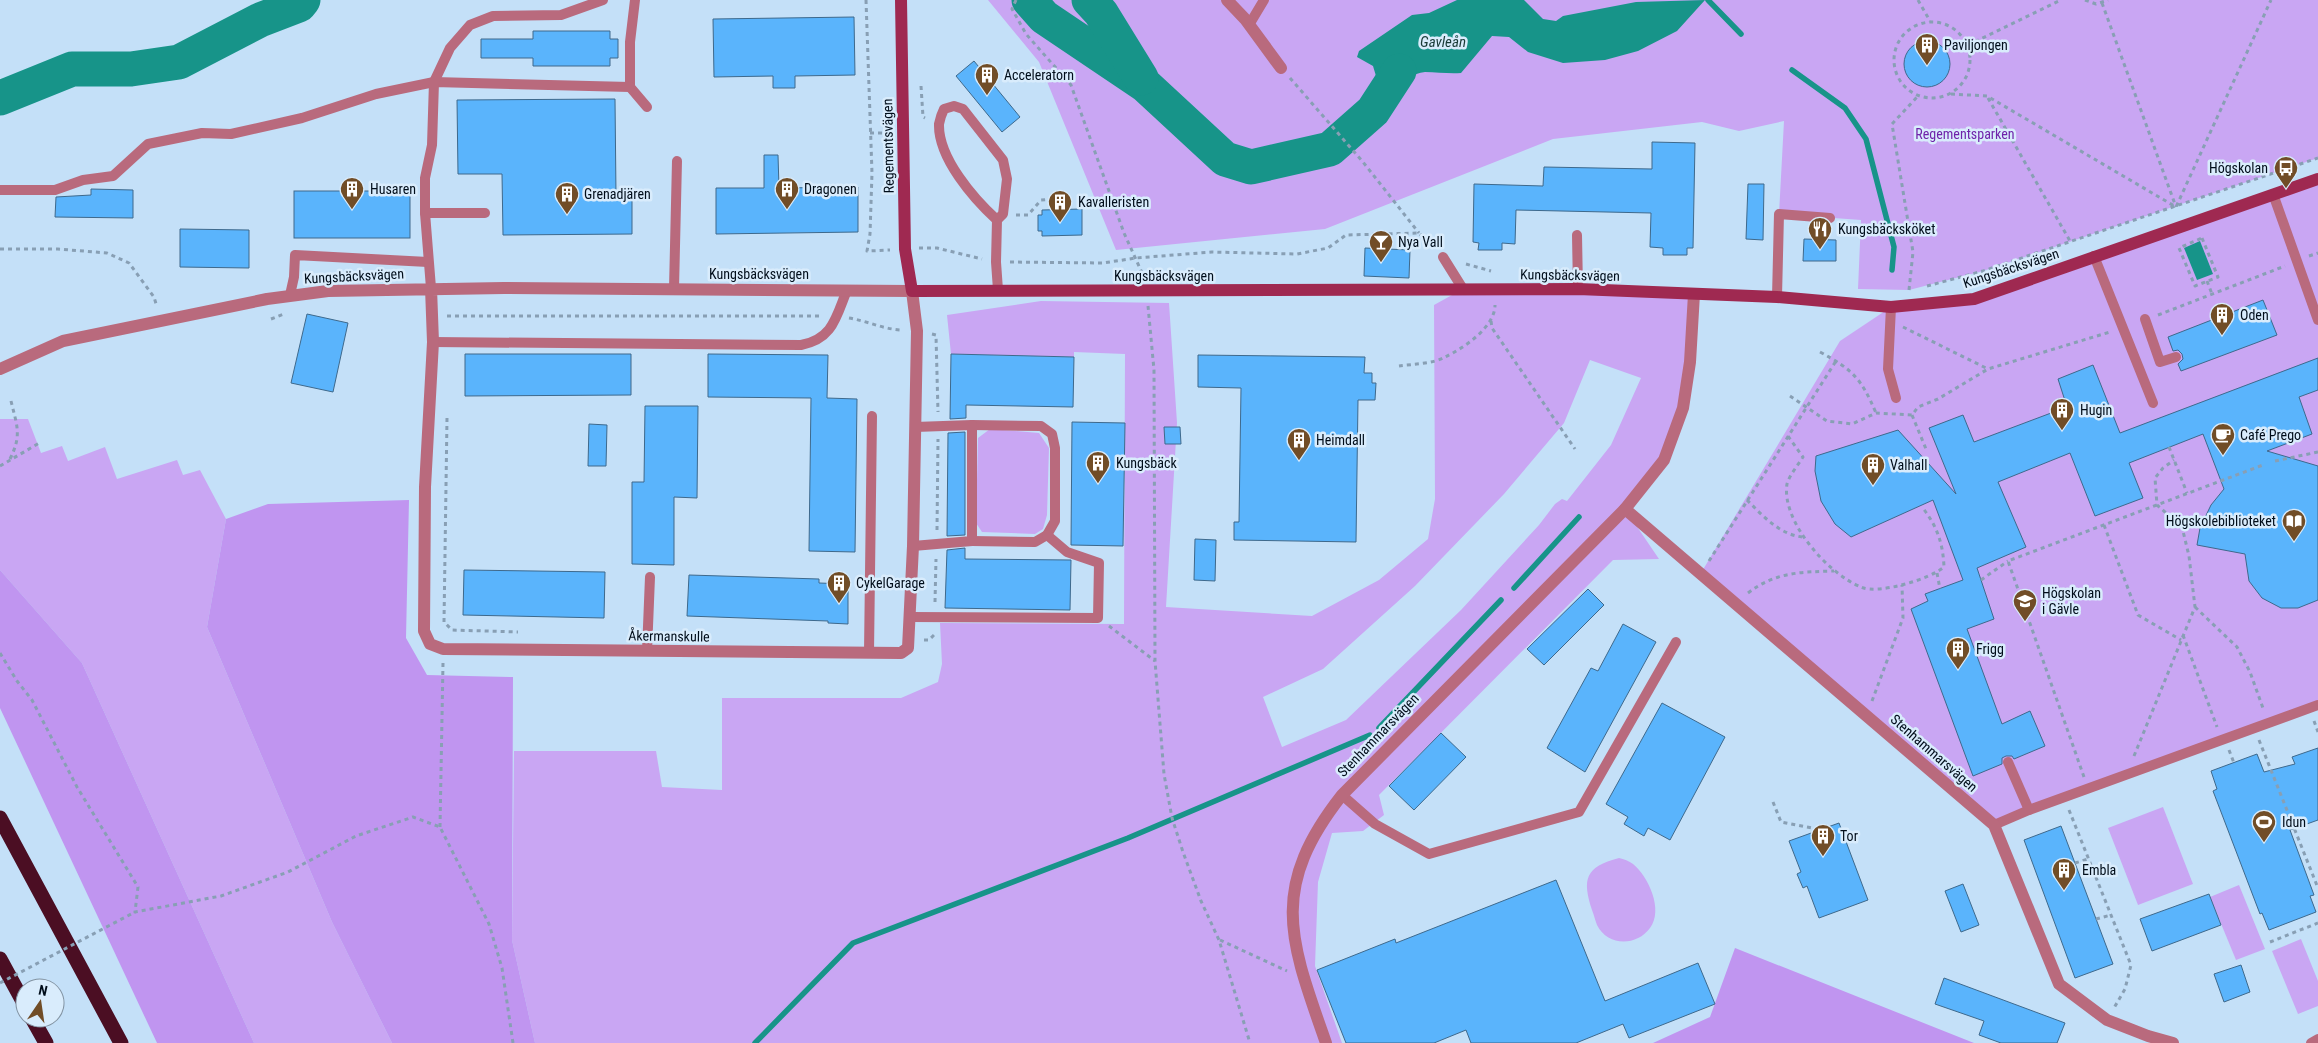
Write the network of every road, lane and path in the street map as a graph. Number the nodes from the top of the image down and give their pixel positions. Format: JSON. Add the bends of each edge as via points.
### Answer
{"nodes":[{"id":1,"x":604,"y":0,"type":"edge"},
{"id":2,"x":636,"y":0,"type":"edge"},
{"id":3,"x":866,"y":0,"type":"edge"},
{"id":4,"x":901,"y":0,"type":"edge"},
{"id":5,"x":1016,"y":0,"type":"edge"},
{"id":6,"x":1228,"y":0,"type":"edge"},
{"id":7,"x":1264,"y":0,"type":"edge"},
{"id":8,"x":1918,"y":0,"type":"edge"},
{"id":9,"x":2061,"y":0,"type":"edge"},
{"id":10,"x":2085,"y":0,"type":"edge"},
{"id":11,"x":2108,"y":0,"type":"edge"},
{"id":12,"x":2271,"y":0,"type":"edge"},
{"id":13,"x":2102,"y":3,"type":"junction"},
{"id":14,"x":1930,"y":22,"type":"junction"},
{"id":15,"x":1249,"y":26,"type":"junction"},
{"id":16,"x":1968,"y":45,"type":"junction"},
{"id":17,"x":1281,"y":68,"type":"joint"},
{"id":18,"x":434,"y":82,"type":"junction"},
{"id":19,"x":630,"y":86,"type":"junction"},
{"id":20,"x":921,"y":86,"type":"dead end"},
{"id":21,"x":1952,"y":94,"type":"junction"},
{"id":22,"x":1918,"y":96,"type":"junction"},
{"id":23,"x":1987,"y":96,"type":"junction"},
{"id":24,"x":647,"y":107,"type":"dead end"},
{"id":25,"x":939,"y":123,"type":"junction"},
{"id":26,"x":870,"y":133,"type":"junction"},
{"id":27,"x":886,"y":133,"type":"dead end"},
{"id":28,"x":2318,"y":158,"type":"edge"},
{"id":29,"x":676,"y":160,"type":"dead end"},
{"id":30,"x":2318,"y":179,"type":"edge"},
{"id":31,"x":0,"y":190,"type":"edge"},
{"id":32,"x":2273,"y":194,"type":"junction"},
{"id":33,"x":1064,"y":198,"type":"dead end"},
{"id":34,"x":2176,"y":208,"type":"junction"},
{"id":35,"x":425,"y":213,"type":"junction"},
{"id":36,"x":485,"y":213,"type":"dead end"},
{"id":37,"x":1000,"y":217,"type":"junction"},
{"id":38,"x":1830,"y":218,"type":"dead end"},
{"id":39,"x":1419,"y":233,"type":"junction"},
{"id":40,"x":1578,"y":235,"type":"dead end"},
{"id":41,"x":2070,"y":240,"type":"junction"},
{"id":42,"x":0,"y":249,"type":"edge"},
{"id":43,"x":905,"y":249,"type":"junction"},
{"id":44,"x":2094,"y":256,"type":"junction"},
{"id":45,"x":1442,"y":257,"type":"junction"},
{"id":46,"x":1136,"y":258,"type":"junction"},
{"id":47,"x":428,"y":262,"type":"junction"},
{"id":48,"x":996,"y":262,"type":"junction"},
{"id":49,"x":1496,"y":272,"type":"dead end"},
{"id":50,"x":2207,"y":281,"type":"junction"},
{"id":51,"x":431,"y":288,"type":"junction"},
{"id":52,"x":674,"y":289,"type":"junction"},
{"id":53,"x":1464,"y":289,"type":"junction"},
{"id":54,"x":1578,"y":289,"type":"junction"},
{"id":55,"x":847,"y":290,"type":"junction"},
{"id":56,"x":998,"y":290,"type":"junction"},
{"id":57,"x":1496,"y":290,"type":"junction"},
{"id":58,"x":1901,"y":290,"type":"dead end"},
{"id":59,"x":1909,"y":290,"type":"junction"},
{"id":60,"x":912,"y":291,"type":"junction"},
{"id":61,"x":1147,"y":291,"type":"junction"},
{"id":62,"x":1694,"y":294,"type":"junction"},
{"id":63,"x":2212,"y":294,"type":"dead end"},
{"id":64,"x":290,"y":295,"type":"junction"},
{"id":65,"x":1778,"y":297,"type":"junction"},
{"id":66,"x":1891,"y":307,"type":"junction"},
{"id":67,"x":287,"y":313,"type":"dead end"},
{"id":68,"x":433,"y":316,"type":"junction"},
{"id":69,"x":836,"y":316,"type":"junction"},
{"id":70,"x":160,"y":319,"type":"junction"},
{"id":71,"x":271,"y":319,"type":"dead end"},
{"id":72,"x":2145,"y":319,"type":"dead end"},
{"id":73,"x":1889,"y":320,"type":"junction"},
{"id":74,"x":2318,"y":320,"type":"edge"},
{"id":75,"x":1491,"y":321,"type":"junction"},
{"id":76,"x":917,"y":331,"type":"junction"},
{"id":77,"x":433,"y":342,"type":"junction"},
{"id":78,"x":1820,"y":352,"type":"dead end"},
{"id":79,"x":2176,"y":357,"type":"dead end"},
{"id":80,"x":1836,"y":361,"type":"junction"},
{"id":81,"x":1398,"y":366,"type":"dead end"},
{"id":82,"x":0,"y":369,"type":"edge"},
{"id":83,"x":1790,"y":396,"type":"dead end"},
{"id":84,"x":1896,"y":398,"type":"dead end"},
{"id":85,"x":11,"y":401,"type":"dead end"},
{"id":86,"x":2153,"y":403,"type":"dead end"},
{"id":87,"x":1807,"y":407,"type":"junction"},
{"id":88,"x":447,"y":413,"type":"dead end"},
{"id":89,"x":1876,"y":413,"type":"junction"},
{"id":90,"x":1912,"y":415,"type":"junction"},
{"id":91,"x":872,"y":416,"type":"dead end"},
{"id":92,"x":972,"y":425,"type":"junction"},
{"id":93,"x":938,"y":426,"type":"junction"},
{"id":94,"x":915,"y":427,"type":"junction"},
{"id":95,"x":1788,"y":436,"type":"junction"},
{"id":96,"x":40,"y":442,"type":"dead end"},
{"id":97,"x":2170,"y":447,"type":"dead end"},
{"id":98,"x":1575,"y":449,"type":"dead end"},
{"id":99,"x":1926,"y":449,"type":"dead end"},
{"id":100,"x":2318,"y":452,"type":"edge"},
{"id":101,"x":10,"y":459,"type":"junction"},
{"id":102,"x":2174,"y":460,"type":"junction"},
{"id":103,"x":2275,"y":461,"type":"dead end"},
{"id":104,"x":0,"y":466,"type":"edge"},
{"id":105,"x":2262,"y":466,"type":"dead end"},
{"id":106,"x":2188,"y":493,"type":"junction"},
{"id":107,"x":1747,"y":500,"type":"junction"},
{"id":108,"x":2157,"y":505,"type":"junction"},
{"id":109,"x":1922,"y":507,"type":"dead end"},
{"id":110,"x":1625,"y":508,"type":"junction"},
{"id":111,"x":2104,"y":525,"type":"junction"},
{"id":112,"x":1047,"y":535,"type":"junction"},
{"id":113,"x":1802,"y":537,"type":"junction"},
{"id":114,"x":972,"y":541,"type":"junction"},
{"id":115,"x":937,"y":544,"type":"junction"},
{"id":116,"x":913,"y":546,"type":"junction"},
{"id":117,"x":2008,"y":561,"type":"junction"},
{"id":118,"x":1835,"y":571,"type":"junction"},
{"id":119,"x":1701,"y":573,"type":"junction"},
{"id":120,"x":1937,"y":574,"type":"junction"},
{"id":121,"x":650,"y":577,"type":"dead end"},
{"id":122,"x":1981,"y":580,"type":"dead end"},
{"id":123,"x":1902,"y":585,"type":"junction"},
{"id":124,"x":1940,"y":589,"type":"dead end"},
{"id":125,"x":1736,"y":603,"type":"junction"},
{"id":126,"x":2195,"y":607,"type":"junction"},
{"id":127,"x":910,"y":616,"type":"junction"},
{"id":128,"x":935,"y":616,"type":"junction"},
{"id":129,"x":1098,"y":618,"type":"junction"},
{"id":130,"x":521,"y":632,"type":"dead end"},
{"id":131,"x":2183,"y":635,"type":"junction"},
{"id":132,"x":910,"y":639,"type":"junction"},
{"id":133,"x":2181,"y":640,"type":"junction"},
{"id":134,"x":1676,"y":642,"type":"dead end"},
{"id":135,"x":443,"y":649,"type":"junction"},
{"id":136,"x":648,"y":651,"type":"junction"},
{"id":137,"x":0,"y":652,"type":"edge"},
{"id":138,"x":869,"y":653,"type":"junction"},
{"id":139,"x":1155,"y":661,"type":"junction"},
{"id":140,"x":2318,"y":706,"type":"edge"},
{"id":141,"x":1866,"y":715,"type":"junction"},
{"id":142,"x":2268,"y":724,"type":"junction"},
{"id":143,"x":2255,"y":729,"type":"junction"},
{"id":144,"x":2222,"y":742,"type":"junction"},
{"id":145,"x":2008,"y":762,"type":"dead end"},
{"id":146,"x":2126,"y":776,"type":"junction"},
{"id":147,"x":2088,"y":789,"type":"junction"},
{"id":148,"x":1342,"y":795,"type":"junction"},
{"id":149,"x":2064,"y":798,"type":"junction"},
{"id":150,"x":1773,"y":802,"type":"dead end"},
{"id":151,"x":2029,"y":810,"type":"junction"},
{"id":152,"x":0,"y":818,"type":"edge"},
{"id":153,"x":1994,"y":825,"type":"junction"},
{"id":154,"x":440,"y":827,"type":"junction"},
{"id":155,"x":1812,"y":828,"type":"dead end"},
{"id":156,"x":2088,"y":859,"type":"junction"},
{"id":157,"x":2075,"y":863,"type":"dead end"},
{"id":158,"x":2318,"y":888,"type":"edge"},
{"id":159,"x":136,"y":912,"type":"junction"},
{"id":160,"x":2111,"y":915,"type":"junction"},
{"id":161,"x":2096,"y":919,"type":"dead end"},
{"id":162,"x":2318,"y":923,"type":"edge"},
{"id":163,"x":1219,"y":940,"type":"junction"},
{"id":164,"x":2270,"y":942,"type":"dead end"},
{"id":165,"x":0,"y":959,"type":"edge"},
{"id":166,"x":1303,"y":980,"type":"junction"},
{"id":167,"x":0,"y":983,"type":"edge"},
{"id":168,"x":15,"y":986,"type":"edge"},
{"id":169,"x":2107,"y":1020,"type":"junction"},
{"id":170,"x":38,"y":1028,"type":"edge"},
{"id":171,"x":2318,"y":1039,"type":"edge"},
{"id":172,"x":46,"y":1043,"type":"edge"},
{"id":173,"x":121,"y":1043,"type":"edge"},
{"id":174,"x":513,"y":1043,"type":"edge"},
{"id":175,"x":1250,"y":1043,"type":"edge"},
{"id":176,"x":1326,"y":1043,"type":"edge"},
{"id":177,"x":2173,"y":1043,"type":"edge"},
{"id":178,"x":2311,"y":1043,"type":"edge"}],
"edges":[{"from":1,"to":18,"type":"lane","via":[[561,15],[493,16],[470,26],[450,48]]},
{"from":2,"to":19,"type":"lane","via":[[630,42]]},
{"from":3,"to":26,"type":"path"},
{"from":4,"to":43,"type":"street","name":"Regementsvägen"},
{"from":5,"to":46,"type":"path","via":[[1012,9],[1026,34],[1071,85]]},
{"from":6,"to":15,"type":"street"},
{"from":7,"to":15,"type":"lane"},
{"from":8,"to":14,"type":"path"},
{"from":9,"to":16,"type":"path"},
{"from":10,"to":13,"type":"path"},
{"from":11,"to":13,"type":"path"},
{"from":12,"to":34,"type":"path"},
{"from":13,"to":34,"type":"path"},
{"from":14,"to":16,"type":"path","via":[[1952,27]]},
{"from":14,"to":22,"type":"path","via":[[1906,32],[1894,54],[1898,79],[1907,90]]},
{"from":15,"to":17,"type":"street"},
{"from":16,"to":21,"type":"path","via":[[1970,67],[1967,78]]},
{"from":17,"to":39,"type":"path","via":[[1363,162]]},
{"from":18,"to":19,"type":"lane"},
{"from":18,"to":31,"type":"lane","via":[[376,94],[302,118],[231,134],[202,133],[148,144],[113,176],[83,180],[55,190]]},
{"from":18,"to":35,"type":"lane"},
{"from":19,"to":24,"type":"lane"},
{"from":20,"to":25,"type":"path","via":[[922,117]]},
{"from":21,"to":22,"type":"path","via":[[1929,99]]},
{"from":21,"to":23,"type":"path"},
{"from":22,"to":59,"type":"path","via":[[1892,124],[1913,252]]},
{"from":23,"to":34,"type":"path"},
{"from":23,"to":41,"type":"path"},
{"from":25,"to":37,"type":"lane","via":[[942,145],[962,181],[980,205]]},
{"from":25,"to":37,"type":"lane","via":[[944,109],[954,106],[963,109],[1003,160],[1007,178]]},
{"from":26,"to":27,"type":"path"},
{"from":26,"to":43,"type":"path","via":[[872,173],[867,250]]},
{"from":28,"to":34,"type":"path"},
{"from":29,"to":52,"type":"lane"},
{"from":30,"to":32,"type":"street","name":"Kungsbäcksvägen"},
{"from":32,"to":44,"type":"street","name":"Kungsbäcksvägen"},
{"from":32,"to":74,"type":"lane"},
{"from":33,"to":37,"type":"path","via":[[1042,200],[1028,215]]},
{"from":34,"to":41,"type":"path"},
{"from":35,"to":36,"type":"lane"},
{"from":35,"to":47,"type":"lane"},
{"from":37,"to":48,"type":"lane"},
{"from":38,"to":65,"type":"lane","via":[[1779,214]]},
{"from":39,"to":45,"type":"path"},
{"from":39,"to":46,"type":"path","via":[[1346,235],[1328,248],[1297,254],[1212,252]]},
{"from":40,"to":54,"type":"lane"},
{"from":41,"to":59,"type":"path","via":[[1983,271]]},
{"from":42,"to":70,"type":"path","via":[[107,253],[129,263],[154,297]]},
{"from":43,"to":48,"type":"path","via":[[937,248]]},
{"from":43,"to":60,"type":"street","name":"Regementsvägen"},
{"from":44,"to":66,"type":"street","name":"Kungsbäcksvägen","via":[[1974,299]]},
{"from":44,"to":86,"type":"lane"},
{"from":45,"to":49,"type":"path"},
{"from":45,"to":53,"type":"lane"},
{"from":46,"to":48,"type":"path","via":[[1103,263]]},
{"from":46,"to":61,"type":"path"},
{"from":47,"to":51,"type":"lane"},
{"from":47,"to":64,"type":"lane","via":[[296,255]]},
{"from":48,"to":56,"type":"lane"},
{"from":50,"to":50,"type":"path","via":[[2195,286],[2179,248],[2202,238],[2218,277]]},
{"from":50,"to":63,"type":"path"},
{"from":51,"to":52,"type":"street","name":"Kungsbäcksvägen"},
{"from":51,"to":64,"type":"street","name":"Kungsbäcksvägen","via":[[337,290]]},
{"from":51,"to":68,"type":"street"},
{"from":52,"to":55,"type":"street","name":"Kungsbäcksvägen"},
{"from":53,"to":57,"type":"street","name":"Kungsbäcksvägen"},
{"from":53,"to":61,"type":"street","name":"Kungsbäcksvägen"},
{"from":54,"to":57,"type":"street","name":"Kungsbäcksvägen"},
{"from":54,"to":62,"type":"street","name":"Kungsbäcksvägen"},
{"from":55,"to":60,"type":"street","name":"Kungsbäcksvägen"},
{"from":55,"to":69,"type":"lane"},
{"from":56,"to":60,"type":"street","name":"Kungsbäcksvägen"},
{"from":56,"to":61,"type":"street","name":"Kungsbäcksvägen"},
{"from":57,"to":75,"type":"path","via":[[1495,312]]},
{"from":58,"to":59,"type":"path"},
{"from":60,"to":76,"type":"street"},
{"from":61,"to":139,"type":"path","via":[[1154,370]]},
{"from":62,"to":65,"type":"street","name":"Kungsbäcksvägen"},
{"from":62,"to":110,"type":"street","name":"Stenhammarsvägen","via":[[1690,362],[1683,408],[1664,460]]},
{"from":64,"to":70,"type":"street","name":"Kungsbäcksvägen"},
{"from":65,"to":66,"type":"street","name":"Kungsbäcksvägen"},
{"from":66,"to":73,"type":"lane"},
{"from":67,"to":71,"type":"path"},
{"from":68,"to":69,"type":"path"},
{"from":68,"to":77,"type":"street"},
{"from":69,"to":76,"type":"path","via":[[887,329]]},
{"from":69,"to":77,"type":"lane","via":[[827,333],[816,342],[802,345]]},
{"from":70,"to":82,"type":"street","name":"Kungsbäcksvägen","via":[[63,341]]},
{"from":72,"to":79,"type":"lane","via":[[2160,362]]},
{"from":73,"to":84,"type":"lane","via":[[1888,369]]},
{"from":73,"to":90,"type":"path","via":[[1988,369],[1938,399],[1918,407]]},
{"from":75,"to":81,"type":"path","via":[[1444,358]]},
{"from":75,"to":98,"type":"path","via":[[1492,328]]},
{"from":76,"to":93,"type":"path","via":[[936,335]]},
{"from":76,"to":94,"type":"street"},
{"from":77,"to":135,"type":"street","via":[[425,487],[424,631],[430,644]]},
{"from":78,"to":80,"type":"path"},
{"from":80,"to":87,"type":"path"},
{"from":80,"to":89,"type":"path","via":[[1852,372],[1865,388]]},
{"from":83,"to":87,"type":"path"},
{"from":85,"to":101,"type":"path","via":[[18,444]]},
{"from":87,"to":89,"type":"path","via":[[1827,421],[1852,424]]},
{"from":87,"to":95,"type":"path"},
{"from":88,"to":130,"type":"path","via":[[444,622],[452,630]]},
{"from":89,"to":90,"type":"path"},
{"from":90,"to":99,"type":"path"},
{"from":91,"to":138,"type":"lane"},
{"from":92,"to":93,"type":"lane"},
{"from":92,"to":112,"type":"lane","via":[[1042,426],[1052,434],[1055,448],[1055,521]]},
{"from":92,"to":114,"type":"lane"},
{"from":93,"to":94,"type":"lane"},
{"from":93,"to":115,"type":"path"},
{"from":94,"to":116,"type":"street"},
{"from":95,"to":107,"type":"path"},
{"from":95,"to":113,"type":"path","via":[[1803,458],[1787,483],[1789,509]]},
{"from":96,"to":101,"type":"path"},
{"from":97,"to":102,"type":"path"},
{"from":100,"to":103,"type":"path"},
{"from":101,"to":104,"type":"path"},
{"from":102,"to":106,"type":"path"},
{"from":102,"to":108,"type":"path","via":[[2155,478]]},
{"from":105,"to":106,"type":"path"},
{"from":106,"to":108,"type":"path"},
{"from":107,"to":113,"type":"path","via":[[1768,521],[1789,535]]},
{"from":107,"to":119,"type":"path"},
{"from":108,"to":111,"type":"path"},
{"from":108,"to":126,"type":"path","via":[[2182,527]]},
{"from":109,"to":120,"type":"path","via":[[1943,545],[1944,567]]},
{"from":110,"to":119,"type":"street","name":"Stenhammarsvägen"},
{"from":110,"to":148,"type":"street","name":"Stenhammarsvägen"},
{"from":111,"to":117,"type":"path"},
{"from":111,"to":133,"type":"path","via":[[2138,615]]},
{"from":112,"to":114,"type":"lane","via":[[1035,542]]},
{"from":112,"to":129,"type":"lane","via":[[1067,552],[1099,563]]},
{"from":113,"to":118,"type":"path"},
{"from":114,"to":115,"type":"lane"},
{"from":115,"to":116,"type":"lane"},
{"from":115,"to":128,"type":"path"},
{"from":116,"to":127,"type":"street"},
{"from":117,"to":122,"type":"path"},
{"from":117,"to":147,"type":"path"},
{"from":118,"to":123,"type":"path","via":[[1862,588]]},
{"from":118,"to":125,"type":"path","via":[[1794,572],[1757,587]]},
{"from":119,"to":125,"type":"street","name":"Stenhammarsvägen"},
{"from":120,"to":123,"type":"path"},
{"from":120,"to":124,"type":"path"},
{"from":121,"to":136,"type":"lane"},
{"from":123,"to":141,"type":"path","via":[[1903,618]]},
{"from":125,"to":141,"type":"street","name":"Stenhammarsvägen"},
{"from":126,"to":131,"type":"path"},
{"from":126,"to":142,"type":"path","via":[[2237,647],[2250,672]]},
{"from":127,"to":128,"type":"lane"},
{"from":127,"to":132,"type":"street"},
{"from":128,"to":129,"type":"lane"},
{"from":128,"to":132,"type":"path","via":[[934,635],[929,640]]},
{"from":129,"to":139,"type":"path"},
{"from":131,"to":133,"type":"path"},
{"from":131,"to":144,"type":"path"},
{"from":132,"to":138,"type":"street","name":"Åkermanskulle","via":[[908,648],[901,653]]},
{"from":133,"to":146,"type":"path"},
{"from":134,"to":148,"type":"lane","via":[[1579,812],[1429,854],[1374,824]]},
{"from":135,"to":136,"type":"street","name":"Åkermanskulle"},
{"from":135,"to":154,"type":"path"},
{"from":136,"to":138,"type":"street","name":"Åkermanskulle"},
{"from":137,"to":159,"type":"path","via":[[32,700],[77,786],[138,887]]},
{"from":139,"to":163,"type":"path","via":[[1164,774],[1172,818],[1201,901]]},
{"from":140,"to":142,"type":"lane"},
{"from":141,"to":153,"type":"street","name":"Stenhammarsvägen"},
{"from":142,"to":143,"type":"lane"},
{"from":143,"to":144,"type":"lane"},
{"from":143,"to":158,"type":"path"},
{"from":144,"to":146,"type":"lane"},
{"from":145,"to":151,"type":"lane"},
{"from":146,"to":147,"type":"lane"},
{"from":147,"to":149,"type":"lane"},
{"from":148,"to":166,"type":"street","name":"Stenhammarsvägen","via":[[1307,846],[1293,888],[1292,921]]},
{"from":149,"to":151,"type":"lane"},
{"from":149,"to":156,"type":"path"},
{"from":150,"to":155,"type":"path","via":[[1782,822]]},
{"from":151,"to":153,"type":"lane"},
{"from":152,"to":173,"type":"highway"},
{"from":153,"to":169,"type":"street","name":"Stenhammarsvägen","via":[[2059,984]]},
{"from":154,"to":159,"type":"path","via":[[413,817],[356,836],[288,872],[222,896]]},
{"from":154,"to":174,"type":"path","via":[[490,924],[502,968]]},
{"from":156,"to":157,"type":"path"},
{"from":156,"to":160,"type":"path"},
{"from":159,"to":167,"type":"path","bridge":true},
{"from":160,"to":161,"type":"path"},
{"from":160,"to":169,"type":"path","via":[[2131,965],[2126,988]]},
{"from":162,"to":164,"type":"path"},
{"from":163,"to":166,"type":"path"},
{"from":163,"to":175,"type":"path"},
{"from":165,"to":168,"type":"highway"},
{"from":166,"to":176,"type":"street","name":"Stenhammarsvägen"},
{"from":169,"to":177,"type":"street","name":"Stenhammarsvägen"},
{"from":170,"to":172,"type":"highway"},
{"from":171,"to":178,"type":"lane"}]}
